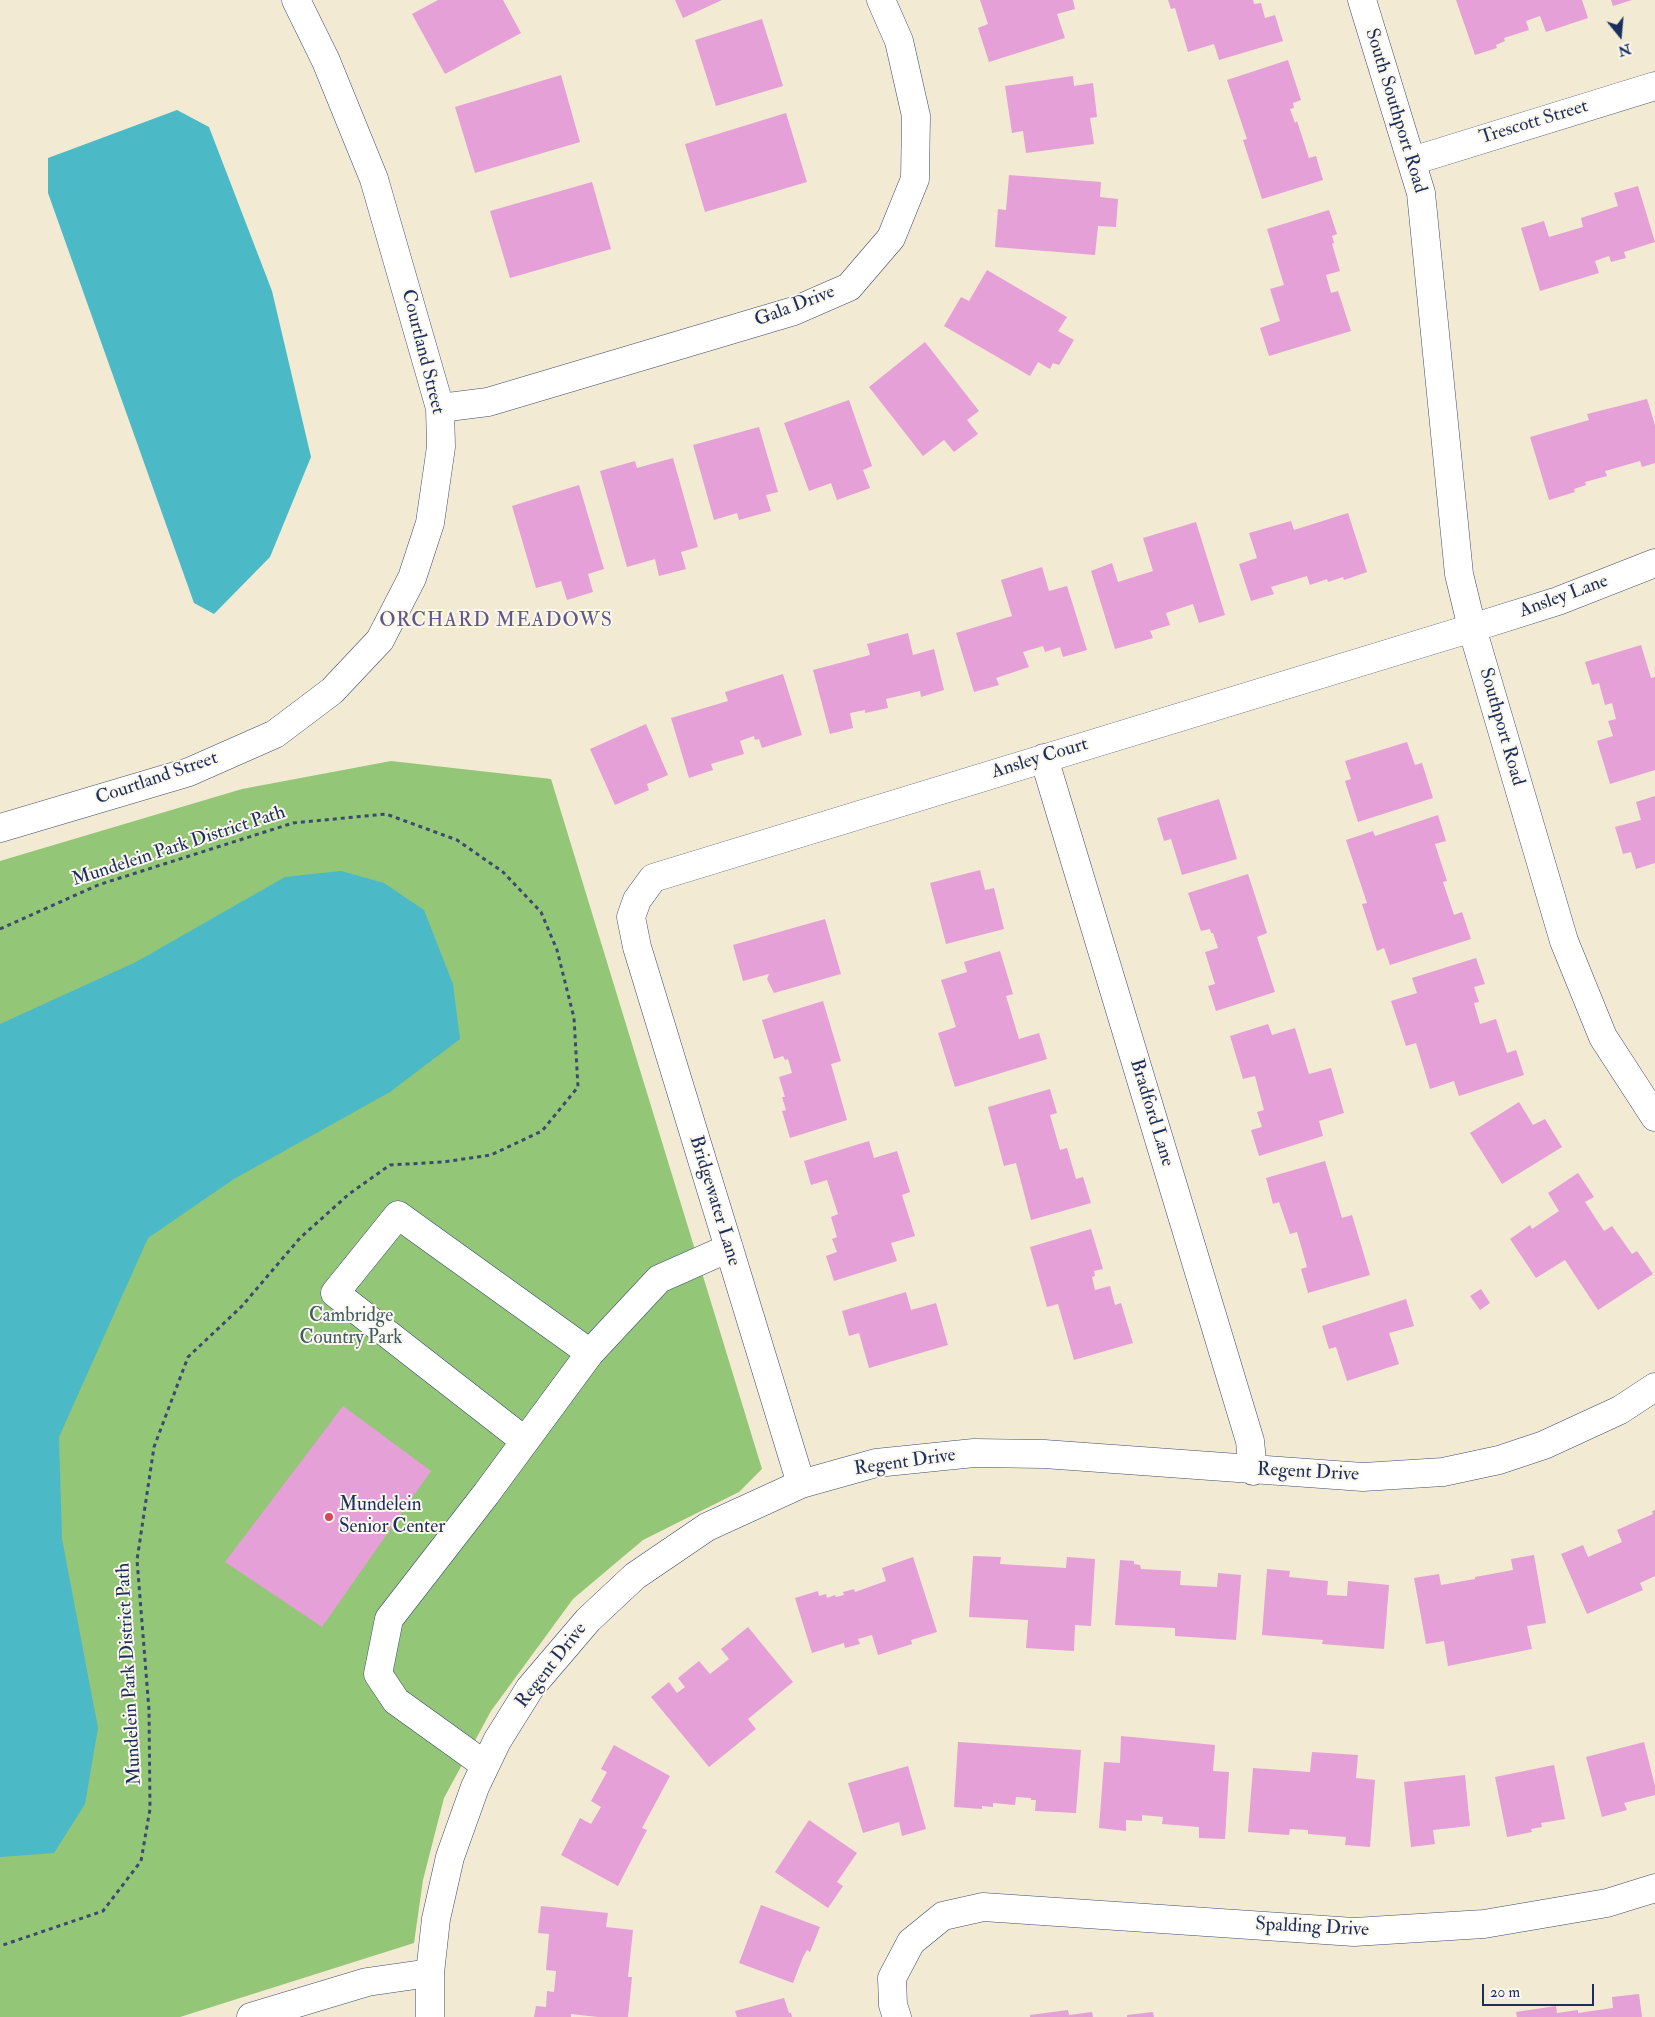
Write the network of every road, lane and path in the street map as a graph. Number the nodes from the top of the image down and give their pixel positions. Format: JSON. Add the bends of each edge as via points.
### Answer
{"nodes":[{"id":1,"x":296,"y":0,"type":"edge"},
{"id":2,"x":881,"y":0,"type":"edge"},
{"id":3,"x":1362,"y":0,"type":"edge"},
{"id":4,"x":1655,"y":86,"type":"edge"},
{"id":5,"x":1412,"y":161,"type":"junction"},
{"id":6,"x":1433,"y":312,"type":"joint"},
{"id":7,"x":440,"y":408,"type":"junction"},
{"id":8,"x":1655,"y":563,"type":"edge"},
{"id":9,"x":1472,"y":628,"type":"junction"},
{"id":10,"x":1044,"y":758,"type":"junction"},
{"id":11,"x":0,"y":828,"type":"edge"},
{"id":12,"x":631,"y":917,"type":"joint"},
{"id":13,"x":0,"y":929,"type":"edge"},
{"id":14,"x":1655,"y":1117,"type":"edge"},
{"id":15,"x":729,"y":1248,"type":"junction"},
{"id":16,"x":590,"y":1353,"type":"junction"},
{"id":17,"x":1655,"y":1387,"type":"edge"},
{"id":18,"x":525,"y":1442,"type":"junction"},
{"id":19,"x":1253,"y":1470,"type":"junction"},
{"id":20,"x":801,"y":1484,"type":"junction"},
{"id":21,"x":485,"y":1765,"type":"junction"},
{"id":22,"x":1655,"y":1888,"type":"edge"},
{"id":23,"x":0,"y":1946,"type":"edge"},
{"id":24,"x":430,"y":1973,"type":"junction"},
{"id":25,"x":251,"y":2017,"type":"edge"},
{"id":26,"x":430,"y":2017,"type":"edge"},
{"id":27,"x":897,"y":2017,"type":"edge"}],
"edges":[{"from":1,"to":7,"type":"street","name":"Courtland Street","via":[[326,61],[374,179]]},
{"from":2,"to":7,"type":"street","name":"Gala Drive","via":[[898,41],[916,116],[914,179],[891,238],[849,287],[794,311],[507,397]]},
{"from":3,"to":5,"type":"street","name":"South Southport Road"},
{"from":4,"to":5,"type":"street","name":"Trescott Street"},
{"from":5,"to":6,"type":"street","name":"South Southport Road","via":[[1421,193]]},
{"from":6,"to":9,"type":"street","name":"Southport Road","via":[[1459,574]]},
{"from":7,"to":11,"type":"street","name":"Courtland Street","via":[[442,447],[430,523],[412,578],[380,640],[332,691],[275,734],[189,772]]},
{"from":8,"to":9,"type":"street","name":"Ansley Lane"},
{"from":9,"to":10,"type":"street","name":"Ansley Court"},
{"from":9,"to":14,"type":"street","name":"Southport Road","via":[[1564,941],[1603,1037]]},
{"from":10,"to":12,"type":"street","name":"Ansley Court","via":[[653,878],[637,900]]},
{"from":10,"to":19,"type":"street","name":"Bradford Lane","via":[[1250,1441]]},
{"from":12,"to":15,"type":"street","name":"Bridgewater Lane","via":[[637,947]]},
{"from":13,"to":23,"type":"path","name":"Mundelein Park District Path","via":[[98,885],[294,823],[386,814],[457,840],[503,872],[541,912],[557,950],[574,1018],[578,1087],[542,1132],[491,1156],[390,1165],[349,1194],[300,1238],[242,1306],[188,1357],[154,1447],[136,1560],[149,1710],[150,1809],[141,1861],[103,1911]]},
{"from":15,"to":16,"type":"street","via":[[659,1279]]},
{"from":15,"to":20,"type":"street","name":"Bridgewater Lane"},
{"from":16,"to":18,"type":"street"},
{"from":16,"to":18,"type":"street","via":[[398,1215],[335,1293]]},
{"from":17,"to":19,"type":"street","name":"Regent Drive","via":[[1620,1410],[1544,1445],[1499,1460],[1443,1472],[1363,1477]]},
{"from":18,"to":21,"type":"street","via":[[389,1619],[378,1674],[396,1701]]},
{"from":19,"to":20,"type":"street","name":"Regent Drive","via":[[1044,1454],[974,1453],[876,1463]]},
{"from":20,"to":21,"type":"street","name":"Regent Drive","via":[[707,1527],[636,1576],[588,1620],[530,1688]]},
{"from":21,"to":24,"type":"street","name":"Regent Drive","via":[[450,1858],[436,1919]]},
{"from":22,"to":27,"type":"street","name":"Spalding Drive","via":[[1606,1902],[1484,1924],[1354,1932],[983,1907],[943,1916],[911,1942],[892,1978]]},
{"from":24,"to":25,"type":"street","via":[[367,1982]]},
{"from":24,"to":26,"type":"street","name":"Regent Drive"}]}
